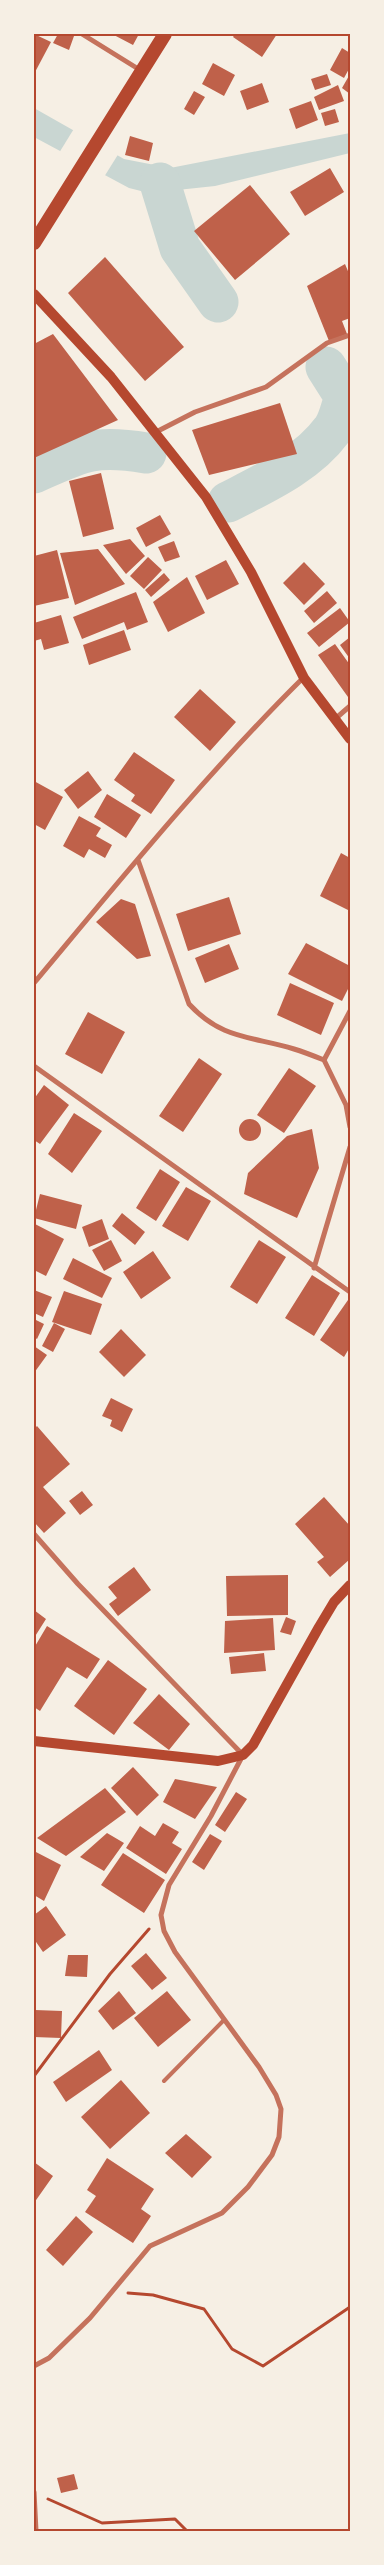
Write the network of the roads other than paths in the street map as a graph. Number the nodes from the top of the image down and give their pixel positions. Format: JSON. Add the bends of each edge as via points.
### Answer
{"nodes":[{"id":1,"x":82,"y":34,"type":"edge"},
{"id":2,"x":166,"y":34,"type":"edge"},
{"id":3,"x":143,"y":72,"type":"junction"},
{"id":4,"x":37,"y":238,"type":"edge"},
{"id":5,"x":34,"y":294,"type":"edge"},
{"id":6,"x":350,"y":335,"type":"edge"},
{"id":7,"x":156,"y":432,"type":"junction"},
{"id":8,"x":304,"y":678,"type":"junction"},
{"id":9,"x":350,"y":706,"type":"edge"},
{"id":10,"x":335,"y":719,"type":"junction"},
{"id":11,"x":350,"y":739,"type":"edge"},
{"id":12,"x":138,"y":860,"type":"junction"},
{"id":13,"x":34,"y":983,"type":"edge"},
{"id":14,"x":350,"y":1011,"type":"edge"},
{"id":15,"x":324,"y":1060,"type":"junction"},
{"id":16,"x":34,"y":1066,"type":"edge"},
{"id":17,"x":350,"y":1127,"type":"edge"},
{"id":18,"x":350,"y":1147,"type":"edge"},
{"id":19,"x":314,"y":1268,"type":"junction"},
{"id":20,"x":350,"y":1292,"type":"edge"},
{"id":21,"x":34,"y":1534,"type":"edge"},
{"id":22,"x":350,"y":1585,"type":"edge"},
{"id":23,"x":34,"y":1741,"type":"edge"},
{"id":24,"x":243,"y":1755,"type":"junction"},
{"id":25,"x":224,"y":2020,"type":"junction"},
{"id":26,"x":164,"y":2081,"type":"dead end"},
{"id":27,"x":34,"y":2366,"type":"edge"},
{"id":28,"x":34,"y":2494,"type":"edge"},
{"id":29,"x":36,"y":2531,"type":"edge"}],
"edges":[{"from":1,"to":3,"type":"street"},
{"from":2,"to":3,"type":"highway"},
{"from":3,"to":4,"type":"highway"},
{"from":5,"to":7,"type":"main road","via":[[70,330]]},
{"from":6,"to":7,"type":"street","via":[[327,343],[266,387],[195,412]]},
{"from":7,"to":8,"type":"main road","via":[[206,496],[251,572]]},
{"from":8,"to":10,"type":"main road"},
{"from":8,"to":12,"type":"street"},
{"from":9,"to":10,"type":"street"},
{"from":10,"to":11,"type":"main road"},
{"from":12,"to":13,"type":"street"},
{"from":12,"to":15,"type":"street","via":[[181,986],[189,1004],[202,1018],[242,1038],[294,1049]]},
{"from":14,"to":15,"type":"street"},
{"from":15,"to":17,"type":"street","via":[[346,1105]]},
{"from":16,"to":19,"type":"street"},
{"from":18,"to":19,"type":"street"},
{"from":19,"to":20,"type":"street"},
{"from":21,"to":24,"type":"street","via":[[91,1598]]},
{"from":22,"to":24,"type":"main road","via":[[334,1602],[292,1672],[258,1738]]},
{"from":23,"to":24,"type":"main road","via":[[218,1761]]},
{"from":24,"to":25,"type":"street","via":[[169,1885],[161,1915],[164,1931],[175,1952]]},
{"from":25,"to":26,"type":"lane"},
{"from":25,"to":27,"type":"street","via":[[259,2067],[281,2109],[282,2125],[272,2155],[248,2187],[222,2213],[150,2246],[112,2292],[49,2358]]},
{"from":28,"to":29,"type":"street"}]}
